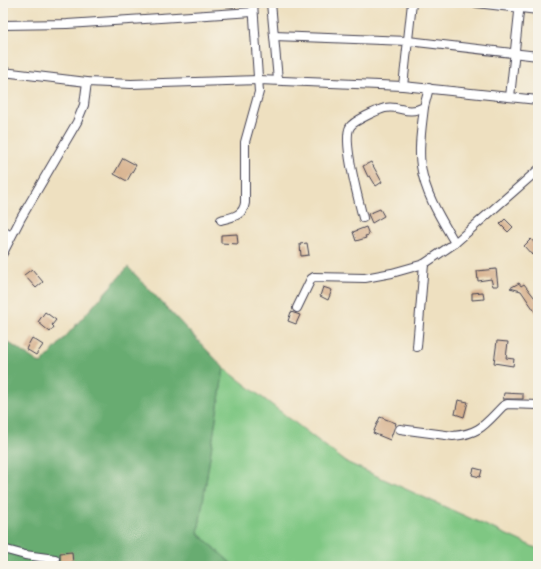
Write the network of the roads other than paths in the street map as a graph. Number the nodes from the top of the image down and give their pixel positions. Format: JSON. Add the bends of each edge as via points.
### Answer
{"nodes":[{"id":1,"x":271,"y":3,"type":"edge"},
{"id":2,"x":412,"y":3,"type":"edge"},
{"id":3,"x":476,"y":3,"type":"edge"},
{"id":4,"x":520,"y":5,"type":"edge"},
{"id":5,"x":253,"y":7,"type":"edge"},
{"id":6,"x":538,"y":10,"type":"edge"},
{"id":7,"x":3,"y":26,"type":"edge"},
{"id":8,"x":274,"y":36,"type":"junction"},
{"id":9,"x":408,"y":41,"type":"junction"},
{"id":10,"x":515,"y":53,"type":"junction"},
{"id":11,"x":538,"y":56,"type":"edge"},
{"id":12,"x":3,"y":72,"type":"edge"},
{"id":13,"x":259,"y":80,"type":"junction"},
{"id":14,"x":278,"y":80,"type":"junction"},
{"id":15,"x":87,"y":82,"type":"junction"},
{"id":16,"x":403,"y":86,"type":"junction"},
{"id":17,"x":429,"y":88,"type":"junction"},
{"id":18,"x":510,"y":97,"type":"junction"},
{"id":19,"x":538,"y":100,"type":"edge"},
{"id":20,"x":424,"y":108,"type":"junction"},
{"id":21,"x":538,"y":170,"type":"edge"},
{"id":22,"x":363,"y":218,"type":"dead end"},
{"id":23,"x":221,"y":220,"type":"dead end"},
{"id":24,"x":3,"y":231,"type":"edge"},
{"id":25,"x":11,"y":236,"type":"junction"},
{"id":26,"x":455,"y":243,"type":"junction"},
{"id":27,"x":3,"y":253,"type":"edge"},
{"id":28,"x":424,"y":264,"type":"junction"},
{"id":29,"x":297,"y":308,"type":"dead end"},
{"id":30,"x":417,"y":347,"type":"dead end"},
{"id":31,"x":538,"y":404,"type":"edge"},
{"id":32,"x":400,"y":429,"type":"dead end"},
{"id":33,"x":3,"y":549,"type":"edge"},
{"id":34,"x":56,"y":559,"type":"dead end"}],
"edges":[{"from":1,"to":8,"type":"street"},
{"from":2,"to":9,"type":"street"},
{"from":3,"to":4,"type":"street"},
{"from":4,"to":6,"type":"street"},
{"from":4,"to":10,"type":"street"},
{"from":5,"to":7,"type":"street","via":[[67,24]]},
{"from":5,"to":13,"type":"street"},
{"from":8,"to":9,"type":"street"},
{"from":8,"to":14,"type":"street"},
{"from":9,"to":10,"type":"street"},
{"from":9,"to":16,"type":"street"},
{"from":10,"to":11,"type":"street"},
{"from":10,"to":18,"type":"street"},
{"from":12,"to":15,"type":"street"},
{"from":13,"to":14,"type":"street"},
{"from":13,"to":15,"type":"street","via":[[131,84]]},
{"from":13,"to":23,"type":"street","via":[[258,95],[245,142],[245,206],[240,213]]},
{"from":14,"to":16,"type":"street"},
{"from":15,"to":25,"type":"street","via":[[84,105],[78,122]]},
{"from":16,"to":17,"type":"street"},
{"from":17,"to":18,"type":"street"},
{"from":17,"to":20,"type":"street"},
{"from":18,"to":19,"type":"street"},
{"from":20,"to":22,"type":"street","via":[[416,112],[386,108],[353,124],[350,128],[350,167]]},
{"from":20,"to":26,"type":"street","via":[[421,166],[427,190]]},
{"from":21,"to":26,"type":"street"},
{"from":24,"to":25,"type":"street"},
{"from":25,"to":27,"type":"street"},
{"from":26,"to":28,"type":"street"},
{"from":28,"to":29,"type":"street","via":[[365,278],[314,277]]},
{"from":28,"to":30,"type":"street"},
{"from":31,"to":32,"type":"street","via":[[507,404],[477,431],[460,436]]},
{"from":33,"to":34,"type":"street"}]}
